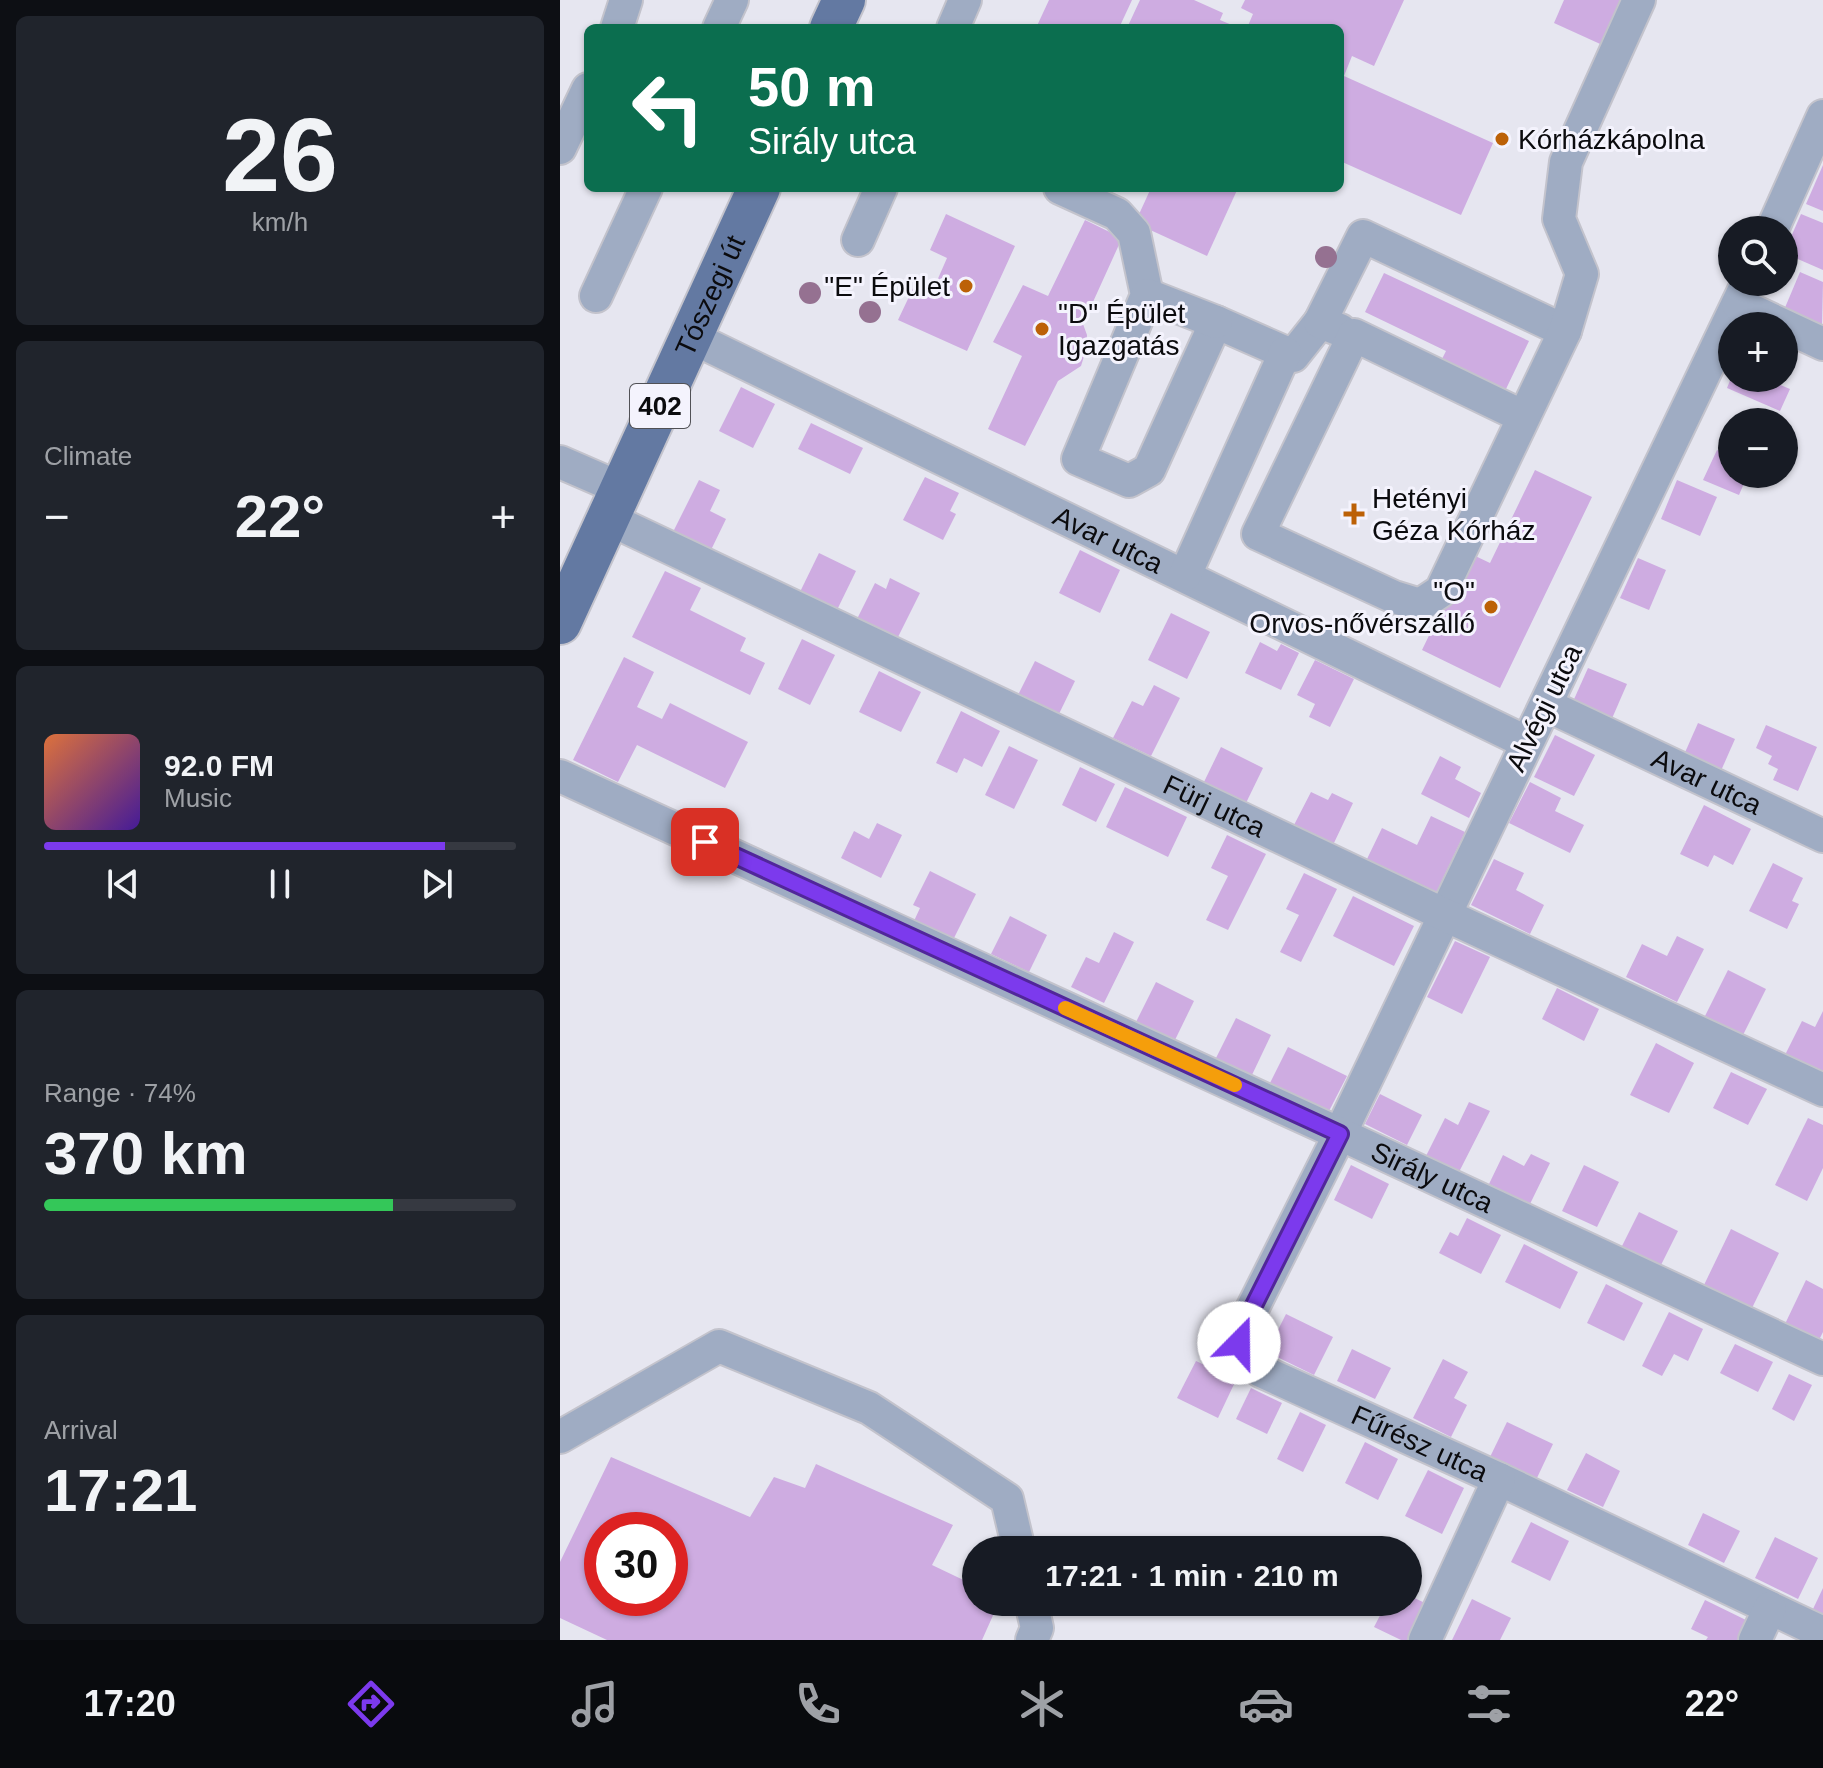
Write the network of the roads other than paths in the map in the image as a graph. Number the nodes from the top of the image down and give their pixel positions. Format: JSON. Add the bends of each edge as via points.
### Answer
{"nodes":[{"id":1,"x":626,"y":0,"type":"edge"},
{"id":2,"x":732,"y":0,"type":"edge"},
{"id":3,"x":844,"y":0,"type":"edge"},
{"id":4,"x":965,"y":0,"type":"edge"},
{"id":5,"x":1639,"y":0,"type":"edge"},
{"id":6,"x":618,"y":24,"type":"edge"},
{"id":7,"x":721,"y":24,"type":"edge"},
{"id":8,"x":833,"y":24,"type":"edge"},
{"id":9,"x":955,"y":24,"type":"edge"},
{"id":10,"x":584,"y":97,"type":"edge"},
{"id":11,"x":1823,"y":116,"type":"edge"},
{"id":12,"x":560,"y":148,"type":"edge"},
{"id":13,"x":644,"y":192,"type":"edge"},
{"id":14,"x":757,"y":192,"type":"edge"},
{"id":15,"x":879,"y":192,"type":"edge"},
{"id":16,"x":1069,"y":192,"type":"edge"},
{"id":17,"x":1778,"y":216,"type":"edge"},
{"id":18,"x":858,"y":240,"type":"dead end"},
{"id":19,"x":1147,"y":295,"type":"junction"},
{"id":20,"x":596,"y":296,"type":"dead end"},
{"id":21,"x":1742,"y":296,"type":"edge"},
{"id":22,"x":1748,"y":296,"type":"edge"},
{"id":23,"x":1216,"y":322,"type":"junction"},
{"id":24,"x":1320,"y":322,"type":"junction"},
{"id":25,"x":1565,"y":331,"type":"junction"},
{"id":26,"x":1354,"y":335,"type":"junction"},
{"id":27,"x":691,"y":337,"type":"junction"},
{"id":28,"x":1823,"y":344,"type":"edge"},
{"id":29,"x":1285,"y":353,"type":"junction"},
{"id":30,"x":1524,"y":417,"type":"junction"},
{"id":31,"x":560,"y":462,"type":"edge"},
{"id":32,"x":615,"y":504,"type":"junction"},
{"id":33,"x":1185,"y":575,"type":"junction"},
{"id":34,"x":560,"y":623,"type":"edge"},
{"id":35,"x":1546,"y":705,"type":"junction"},
{"id":36,"x":1526,"y":742,"type":"junction"},
{"id":37,"x":560,"y":776,"type":"edge"},
{"id":38,"x":1823,"y":836,"type":"edge"},
{"id":39,"x":1445,"y":915,"type":"junction"},
{"id":40,"x":1823,"y":1090,"type":"edge"},
{"id":41,"x":1340,"y":1134,"type":"junction"},
{"id":42,"x":1823,"y":1359,"type":"edge"},
{"id":43,"x":560,"y":1437,"type":"edge"},
{"id":44,"x":1499,"y":1479,"type":"junction"},
{"id":45,"x":1016,"y":1536,"type":"edge"},
{"id":46,"x":1770,"y":1608,"type":"junction"},
{"id":47,"x":1034,"y":1616,"type":"edge"},
{"id":48,"x":1823,"y":1633,"type":"edge"},
{"id":49,"x":1032,"y":1640,"type":"edge"},
{"id":50,"x":1425,"y":1640,"type":"edge"},
{"id":51,"x":1755,"y":1640,"type":"edge"}],
"edges":[{"from":1,"to":6,"type":"street"},
{"from":2,"to":7,"type":"street"},
{"from":3,"to":8,"type":"main road"},
{"from":4,"to":9,"type":"street"},
{"from":5,"to":25,"type":"street","via":[[1566,162],[1559,219],[1582,274]]},
{"from":10,"to":12,"type":"street"},
{"from":11,"to":17,"type":"street"},
{"from":13,"to":20,"type":"street"},
{"from":14,"to":27,"type":"main road","name":"Tószegi út","number":"402"},
{"from":15,"to":18,"type":"street"},
{"from":16,"to":19,"type":"street","via":[[1117,214],[1134,233]]},
{"from":19,"to":23,"type":"street"},
{"from":19,"to":23,"type":"street","via":[[1078,459],[1129,481],[1149,470]]},
{"from":21,"to":35,"type":"street","name":"Alvégi utca"},
{"from":22,"to":28,"type":"street"},
{"from":23,"to":29,"type":"street"},
{"from":24,"to":25,"type":"street","via":[[1363,236]]},
{"from":24,"to":26,"type":"street"},
{"from":24,"to":29,"type":"street","via":[[1293,356]]},
{"from":25,"to":30,"type":"street"},
{"from":26,"to":30,"type":"street"},
{"from":26,"to":30,"type":"street","via":[[1258,534],[1420,605],[1441,591]]},
{"from":27,"to":32,"type":"main road","name":"Tószegi út","number":"402"},
{"from":27,"to":33,"type":"street","name":"Avar utca"},
{"from":29,"to":33,"type":"street"},
{"from":31,"to":32,"type":"street","name":"Fürj utca"},
{"from":32,"to":34,"type":"main road","name":"Tószegi út","number":"402"},
{"from":32,"to":39,"type":"street","name":"Fürj utca"},
{"from":33,"to":36,"type":"street","name":"Avar utca"},
{"from":35,"to":36,"type":"street","name":"Alvégi utca"},
{"from":35,"to":38,"type":"street","name":"Avar utca"},
{"from":36,"to":39,"type":"street","name":"Alvégi utca"},
{"from":37,"to":41,"type":"street","name":"Sirály utca"},
{"from":39,"to":40,"type":"street","name":"Fürj utca"},
{"from":39,"to":41,"type":"street","name":"Alvégi utca"},
{"from":41,"to":42,"type":"street","name":"Sirály utca"},
{"from":41,"to":44,"type":"street","name":"Fűrész utca","via":[[1241,1331],[1239,1343],[1246,1360]]},
{"from":43,"to":45,"type":"street","via":[[719,1346],[869,1408],[1007,1499]]},
{"from":44,"to":46,"type":"street","name":"Fűrész utca"},
{"from":44,"to":50,"type":"street"},
{"from":46,"to":48,"type":"street","name":"Fűrész utca"},
{"from":46,"to":51,"type":"street"},
{"from":47,"to":49,"type":"street"}]}
